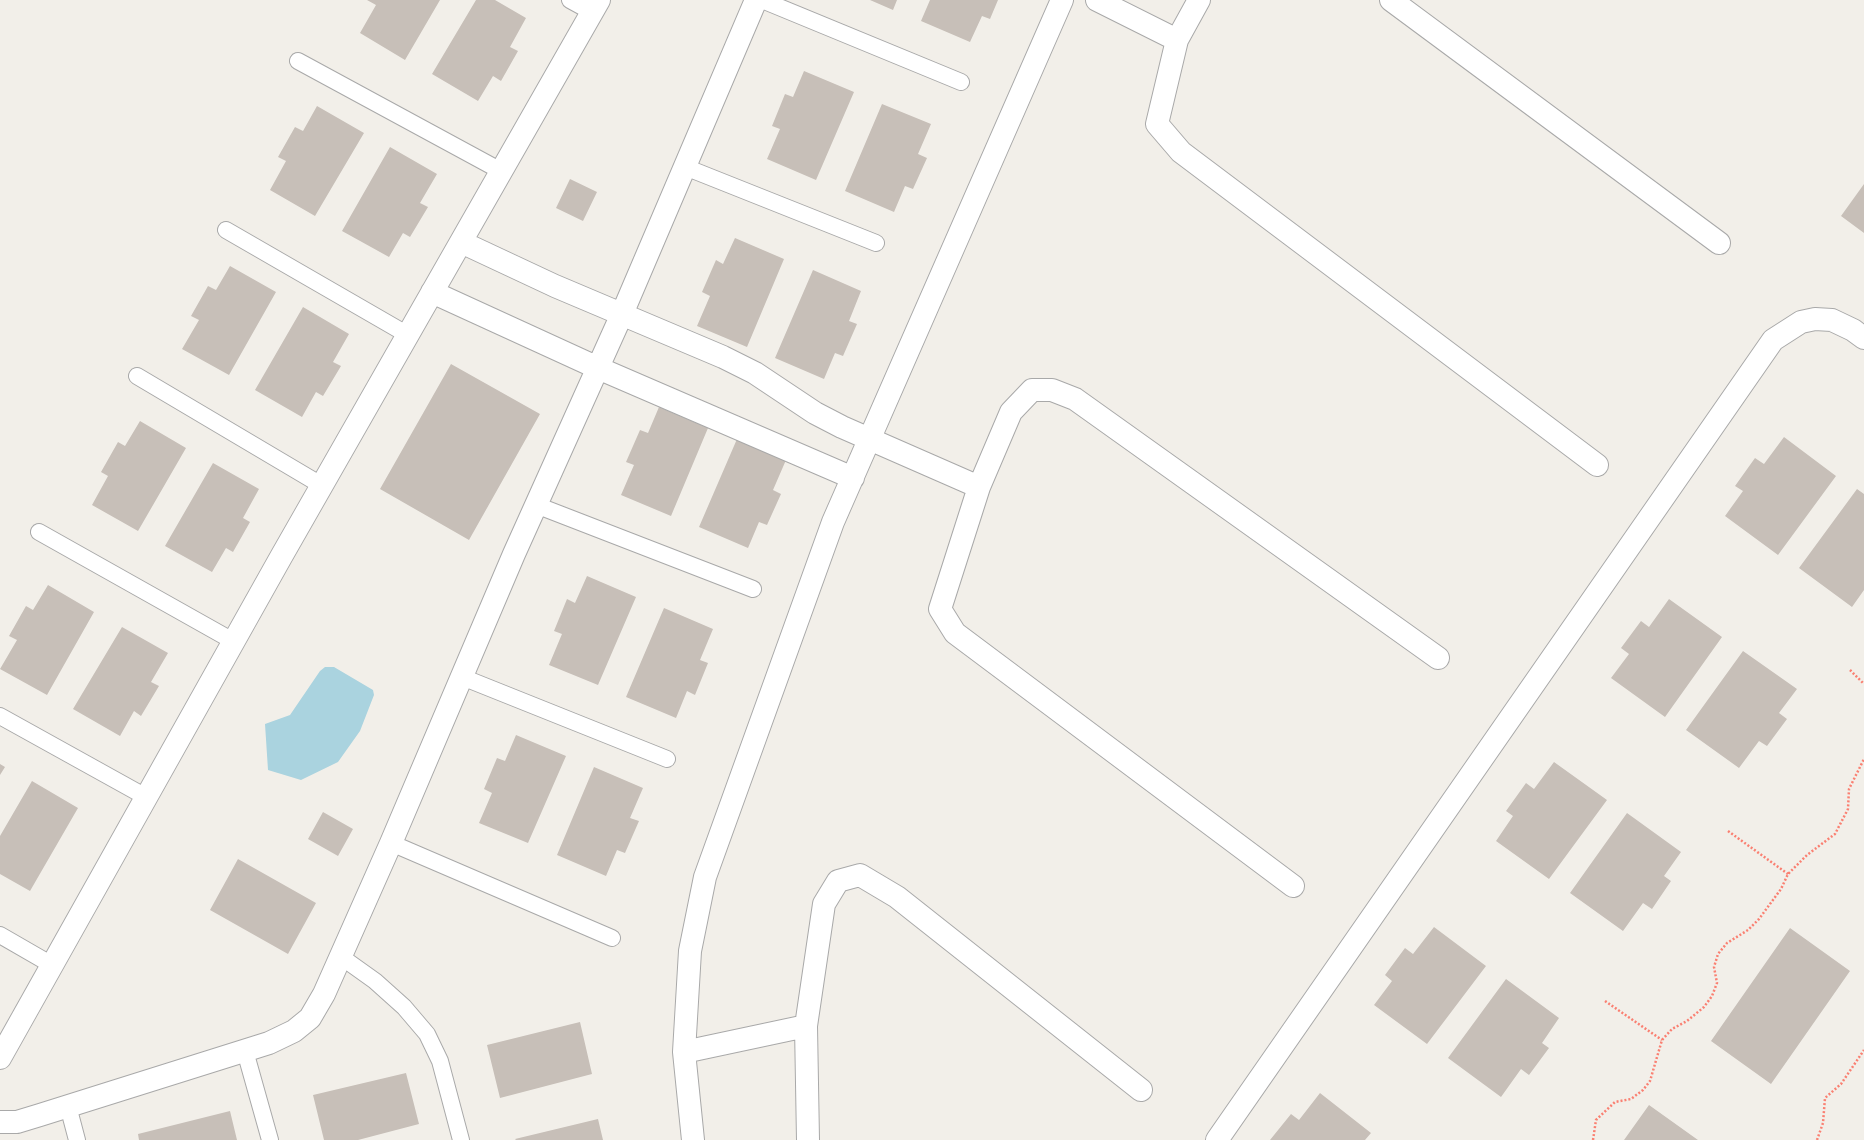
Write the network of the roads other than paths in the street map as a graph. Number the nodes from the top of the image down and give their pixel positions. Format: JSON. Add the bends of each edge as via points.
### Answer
{"nodes":[{"id":1,"x":570,"y":0,"type":"edge"},
{"id":2,"x":756,"y":0,"type":"edge"},
{"id":3,"x":762,"y":0,"type":"edge"},
{"id":4,"x":1062,"y":0,"type":"edge"},
{"id":5,"x":1097,"y":0,"type":"edge"},
{"id":6,"x":1199,"y":0,"type":"edge"},
{"id":7,"x":1391,"y":0,"type":"edge"},
{"id":8,"x":595,"y":6,"type":"edge"},
{"id":9,"x":1177,"y":40,"type":"junction"},
{"id":10,"x":298,"y":61,"type":"dead end"},
{"id":11,"x":961,"y":82,"type":"dead end"},
{"id":12,"x":685,"y":167,"type":"junction"},
{"id":13,"x":501,"y":171,"type":"junction"},
{"id":14,"x":226,"y":230,"type":"dead end"},
{"id":15,"x":461,"y":242,"type":"junction"},
{"id":16,"x":1719,"y":242,"type":"dead end"},
{"id":17,"x":876,"y":243,"type":"dead end"},
{"id":18,"x":432,"y":292,"type":"junction"},
{"id":19,"x":622,"y":314,"type":"junction"},
{"id":20,"x":408,"y":334,"type":"junction"},
{"id":21,"x":1864,"y":338,"type":"edge"},
{"id":22,"x":598,"y":368,"type":"junction"},
{"id":23,"x":137,"y":376,"type":"dead end"},
{"id":24,"x":870,"y":438,"type":"junction"},
{"id":25,"x":1597,"y":465,"type":"dead end"},
{"id":26,"x":853,"y":478,"type":"junction"},
{"id":27,"x":321,"y":485,"type":"junction"},
{"id":28,"x":979,"y":487,"type":"junction"},
{"id":29,"x":536,"y":505,"type":"junction"},
{"id":30,"x":39,"y":532,"type":"dead end"},
{"id":31,"x":752,"y":590,"type":"dead end"},
{"id":32,"x":233,"y":641,"type":"junction"},
{"id":33,"x":1438,"y":658,"type":"dead end"},
{"id":34,"x":462,"y":677,"type":"junction"},
{"id":35,"x":0,"y":716,"type":"edge"},
{"id":36,"x":667,"y":759,"type":"dead end"},
{"id":37,"x":146,"y":797,"type":"junction"},
{"id":38,"x":391,"y":843,"type":"junction"},
{"id":39,"x":1293,"y":886,"type":"dead end"},
{"id":40,"x":0,"y":935,"type":"edge"},
{"id":41,"x":612,"y":938,"type":"dead end"},
{"id":42,"x":340,"y":956,"type":"junction"},
{"id":43,"x":52,"y":965,"type":"junction"},
{"id":44,"x":806,"y":1026,"type":"junction"},
{"id":45,"x":245,"y":1051,"type":"junction"},
{"id":46,"x":684,"y":1052,"type":"junction"},
{"id":47,"x":0,"y":1058,"type":"edge"},
{"id":48,"x":1141,"y":1090,"type":"dead end"},
{"id":49,"x":68,"y":1106,"type":"junction"},
{"id":50,"x":0,"y":1122,"type":"edge"},
{"id":51,"x":77,"y":1140,"type":"edge"},
{"id":52,"x":270,"y":1140,"type":"edge"},
{"id":53,"x":461,"y":1140,"type":"edge"},
{"id":54,"x":693,"y":1140,"type":"edge"},
{"id":55,"x":808,"y":1140,"type":"edge"},
{"id":56,"x":1217,"y":1140,"type":"edge"}],
"edges":[{"from":1,"to":8,"type":"lane"},
{"from":2,"to":12,"type":"street"},
{"from":3,"to":11,"type":"lane"},
{"from":4,"to":24,"type":"street"},
{"from":5,"to":9,"type":"street"},
{"from":6,"to":9,"type":"street"},
{"from":7,"to":16,"type":"street"},
{"from":8,"to":13,"type":"street"},
{"from":9,"to":25,"type":"street","via":[[1158,124],[1181,152]]},
{"from":10,"to":13,"type":"lane"},
{"from":12,"to":17,"type":"lane"},
{"from":12,"to":19,"type":"street"},
{"from":13,"to":15,"type":"street"},
{"from":14,"to":20,"type":"lane"},
{"from":15,"to":18,"type":"street"},
{"from":15,"to":19,"type":"street"},
{"from":18,"to":20,"type":"street"},
{"from":18,"to":22,"type":"street"},
{"from":19,"to":22,"type":"street"},
{"from":19,"to":24,"type":"street","via":[[723,357],[755,373],[815,413]]},
{"from":20,"to":27,"type":"street"},
{"from":21,"to":56,"type":"street","via":[[1832,320],[1815,319],[1801,322],[1773,340]]},
{"from":22,"to":26,"type":"street"},
{"from":22,"to":29,"type":"street"},
{"from":23,"to":27,"type":"lane"},
{"from":24,"to":26,"type":"street"},
{"from":24,"to":28,"type":"street"},
{"from":26,"to":46,"type":"street","via":[[831,530],[705,877],[690,951]]},
{"from":27,"to":32,"type":"street"},
{"from":28,"to":33,"type":"street","via":[[1011,412],[1032,390],[1052,390],[1075,399]]},
{"from":28,"to":39,"type":"street","via":[[940,609],[955,633]]},
{"from":29,"to":31,"type":"lane"},
{"from":29,"to":34,"type":"street"},
{"from":30,"to":32,"type":"lane"},
{"from":32,"to":37,"type":"street"},
{"from":34,"to":36,"type":"lane"},
{"from":34,"to":38,"type":"street"},
{"from":35,"to":37,"type":"lane"},
{"from":37,"to":43,"type":"street"},
{"from":38,"to":41,"type":"lane"},
{"from":38,"to":42,"type":"street"},
{"from":40,"to":43,"type":"lane"},
{"from":42,"to":45,"type":"street","via":[[324,994],[310,1018],[282,1038]]},
{"from":42,"to":53,"type":"lane","via":[[375,981],[404,1007],[427,1034],[440,1062]]},
{"from":43,"to":47,"type":"street"},
{"from":44,"to":46,"type":"street"},
{"from":44,"to":48,"type":"street","via":[[824,904],[838,881],[860,875],[897,897]]},
{"from":44,"to":55,"type":"street"},
{"from":45,"to":49,"type":"street"},
{"from":45,"to":52,"type":"lane"},
{"from":46,"to":54,"type":"street"},
{"from":49,"to":50,"type":"street","via":[[17,1122]]},
{"from":49,"to":51,"type":"lane"}]}
